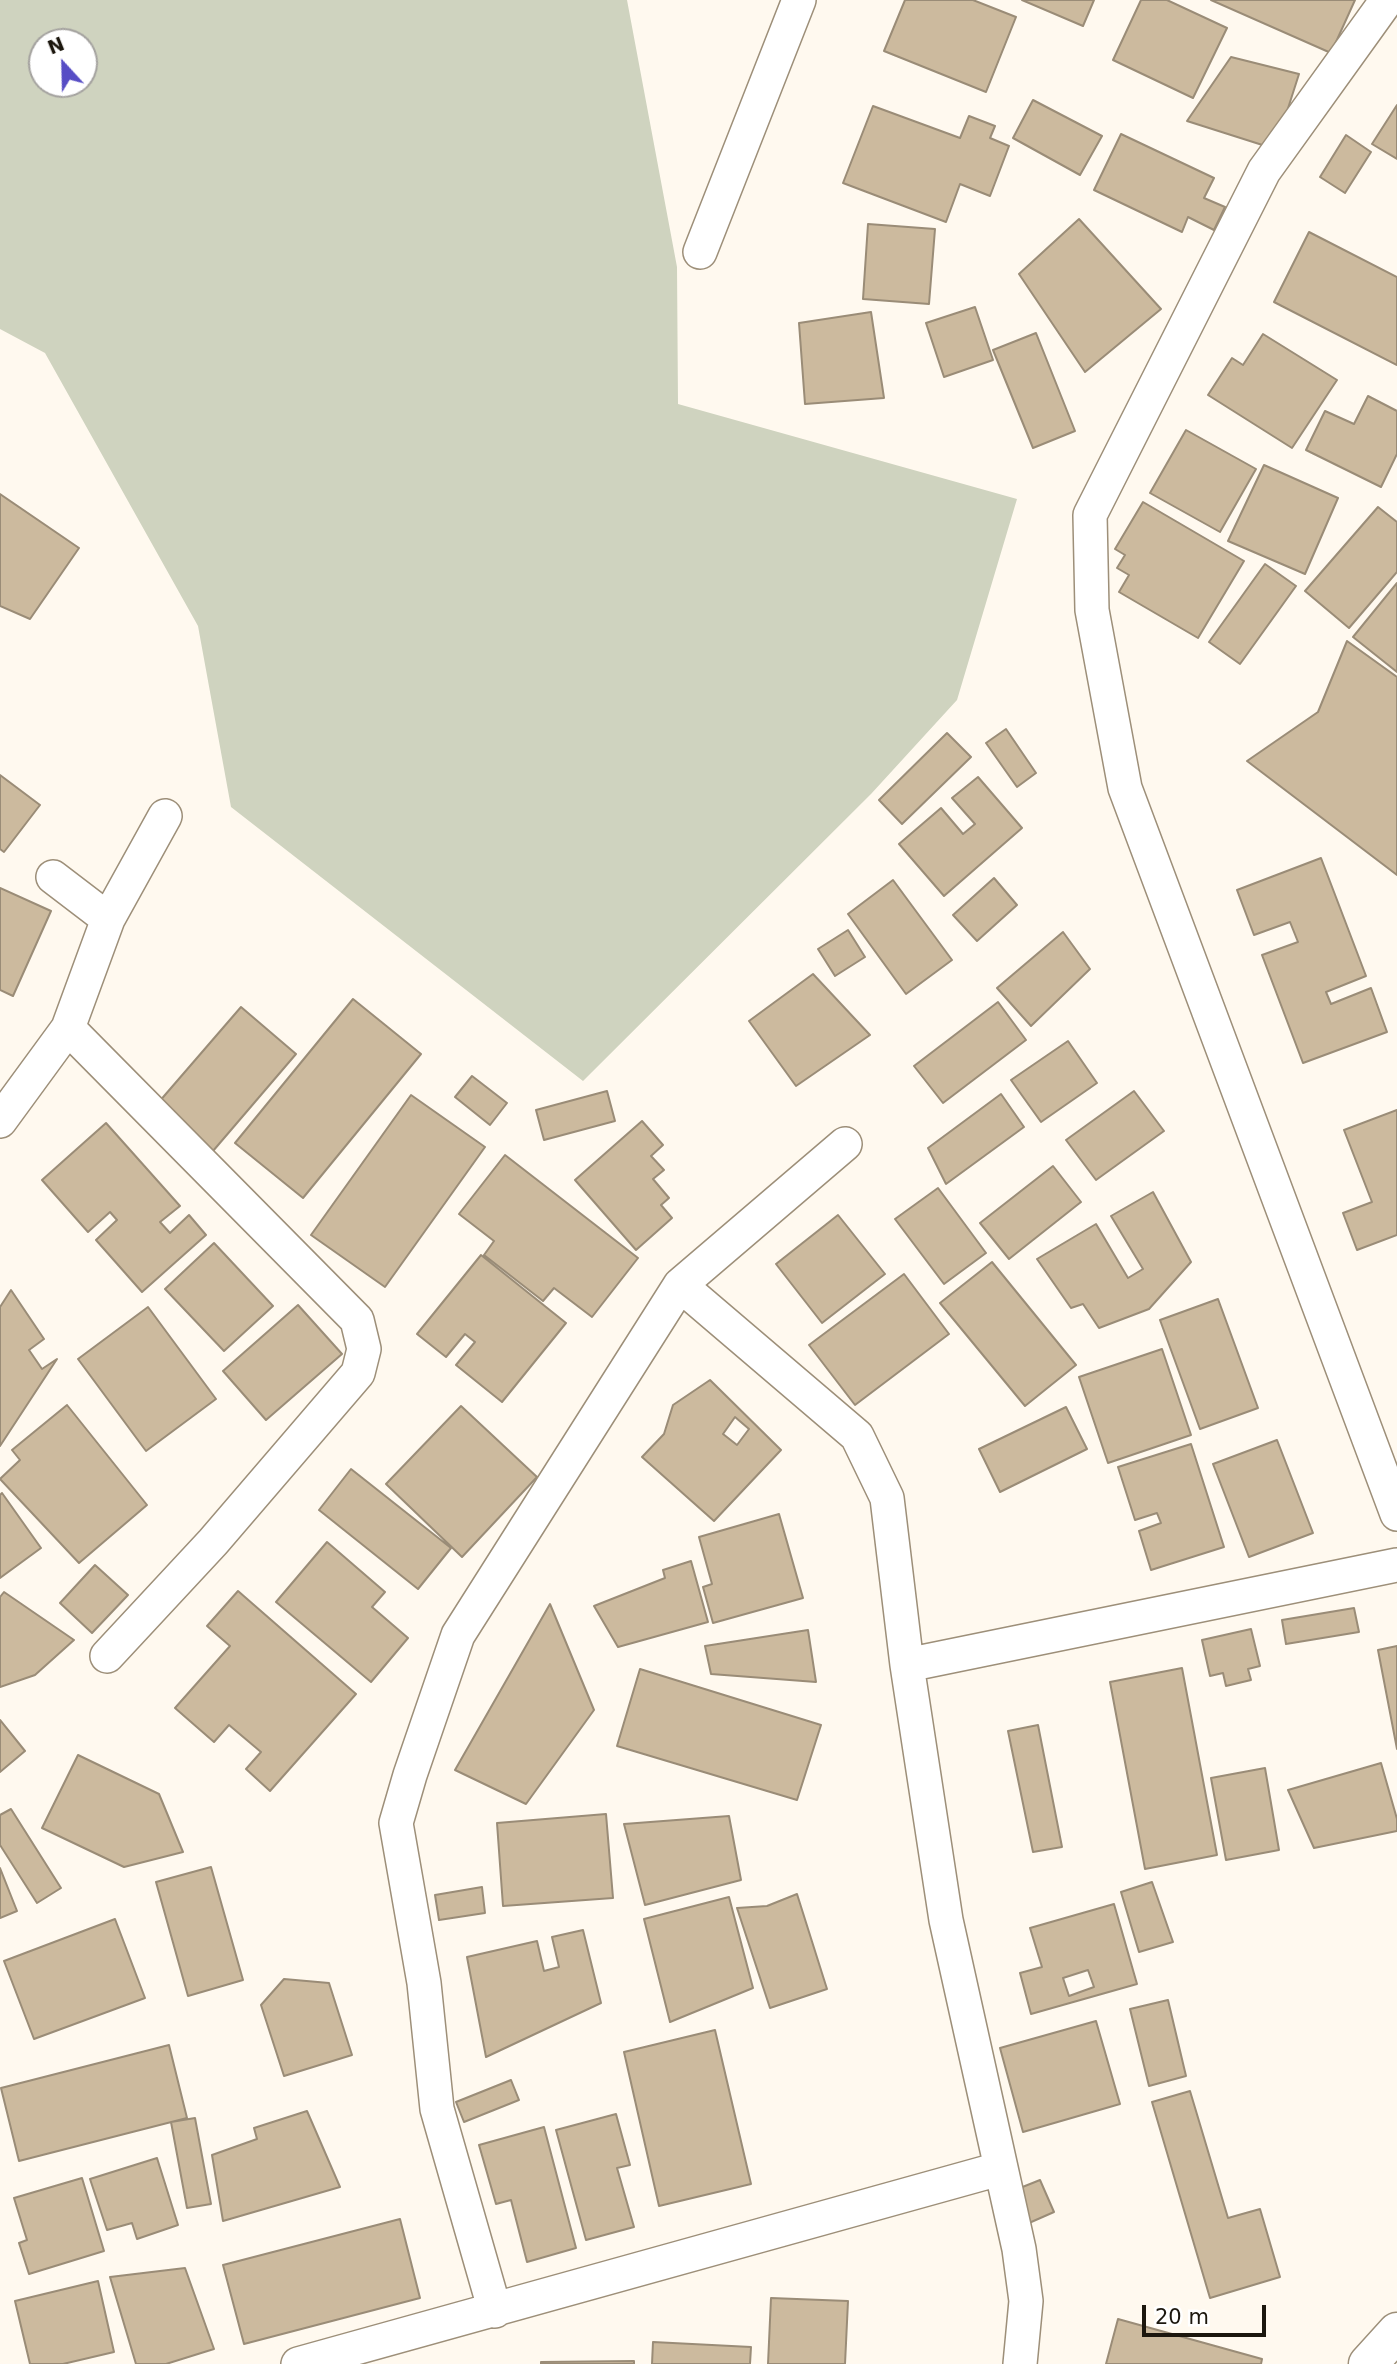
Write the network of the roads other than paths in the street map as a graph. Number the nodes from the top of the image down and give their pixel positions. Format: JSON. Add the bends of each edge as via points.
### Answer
{"nodes":[{"id":1,"x":799,"y":0,"type":"edge"},
{"id":2,"x":1387,"y":0,"type":"edge"},
{"id":3,"x":700,"y":252,"type":"dead end"},
{"id":4,"x":165,"y":816,"type":"dead end"},
{"id":5,"x":53,"y":877,"type":"dead end"},
{"id":6,"x":108,"y":919,"type":"junction"},
{"id":7,"x":68,"y":1028,"type":"junction"},
{"id":8,"x":0,"y":1121,"type":"edge"},
{"id":9,"x":845,"y":1144,"type":"dead end"},
{"id":10,"x":680,"y":1284,"type":"junction"},
{"id":11,"x":1397,"y":1514,"type":"edge"},
{"id":12,"x":1397,"y":1565,"type":"edge"},
{"id":13,"x":107,"y":1656,"type":"dead end"},
{"id":14,"x":907,"y":1665,"type":"junction"},
{"id":15,"x":999,"y":2169,"type":"junction"},
{"id":16,"x":495,"y":2311,"type":"junction"},
{"id":17,"x":1397,"y":2332,"type":"edge"},
{"id":18,"x":298,"y":2364,"type":"edge"},
{"id":19,"x":1020,"y":2364,"type":"edge"},
{"id":20,"x":1368,"y":2364,"type":"edge"}],
"edges":[{"from":1,"to":3,"type":"street"},
{"from":2,"to":11,"type":"street","via":[[1264,171],[1090,515],[1092,610],[1125,788]]},
{"from":4,"to":6,"type":"street"},
{"from":5,"to":6,"type":"street"},
{"from":6,"to":7,"type":"street"},
{"from":7,"to":8,"type":"street"},
{"from":7,"to":13,"type":"street","via":[[357,1320],[364,1349],[358,1373],[213,1542]]},
{"from":9,"to":10,"type":"street"},
{"from":10,"to":14,"type":"street","via":[[857,1436],[887,1498]]},
{"from":10,"to":16,"type":"street","via":[[458,1634],[396,1823],[424,1983],[437,2109]]},
{"from":12,"to":14,"type":"street"},
{"from":14,"to":15,"type":"street","via":[[946,1920]]},
{"from":15,"to":16,"type":"street"},
{"from":15,"to":19,"type":"street","via":[[1019,2249],[1026,2301]]},
{"from":16,"to":18,"type":"street"},
{"from":17,"to":20,"type":"main road"}]}
